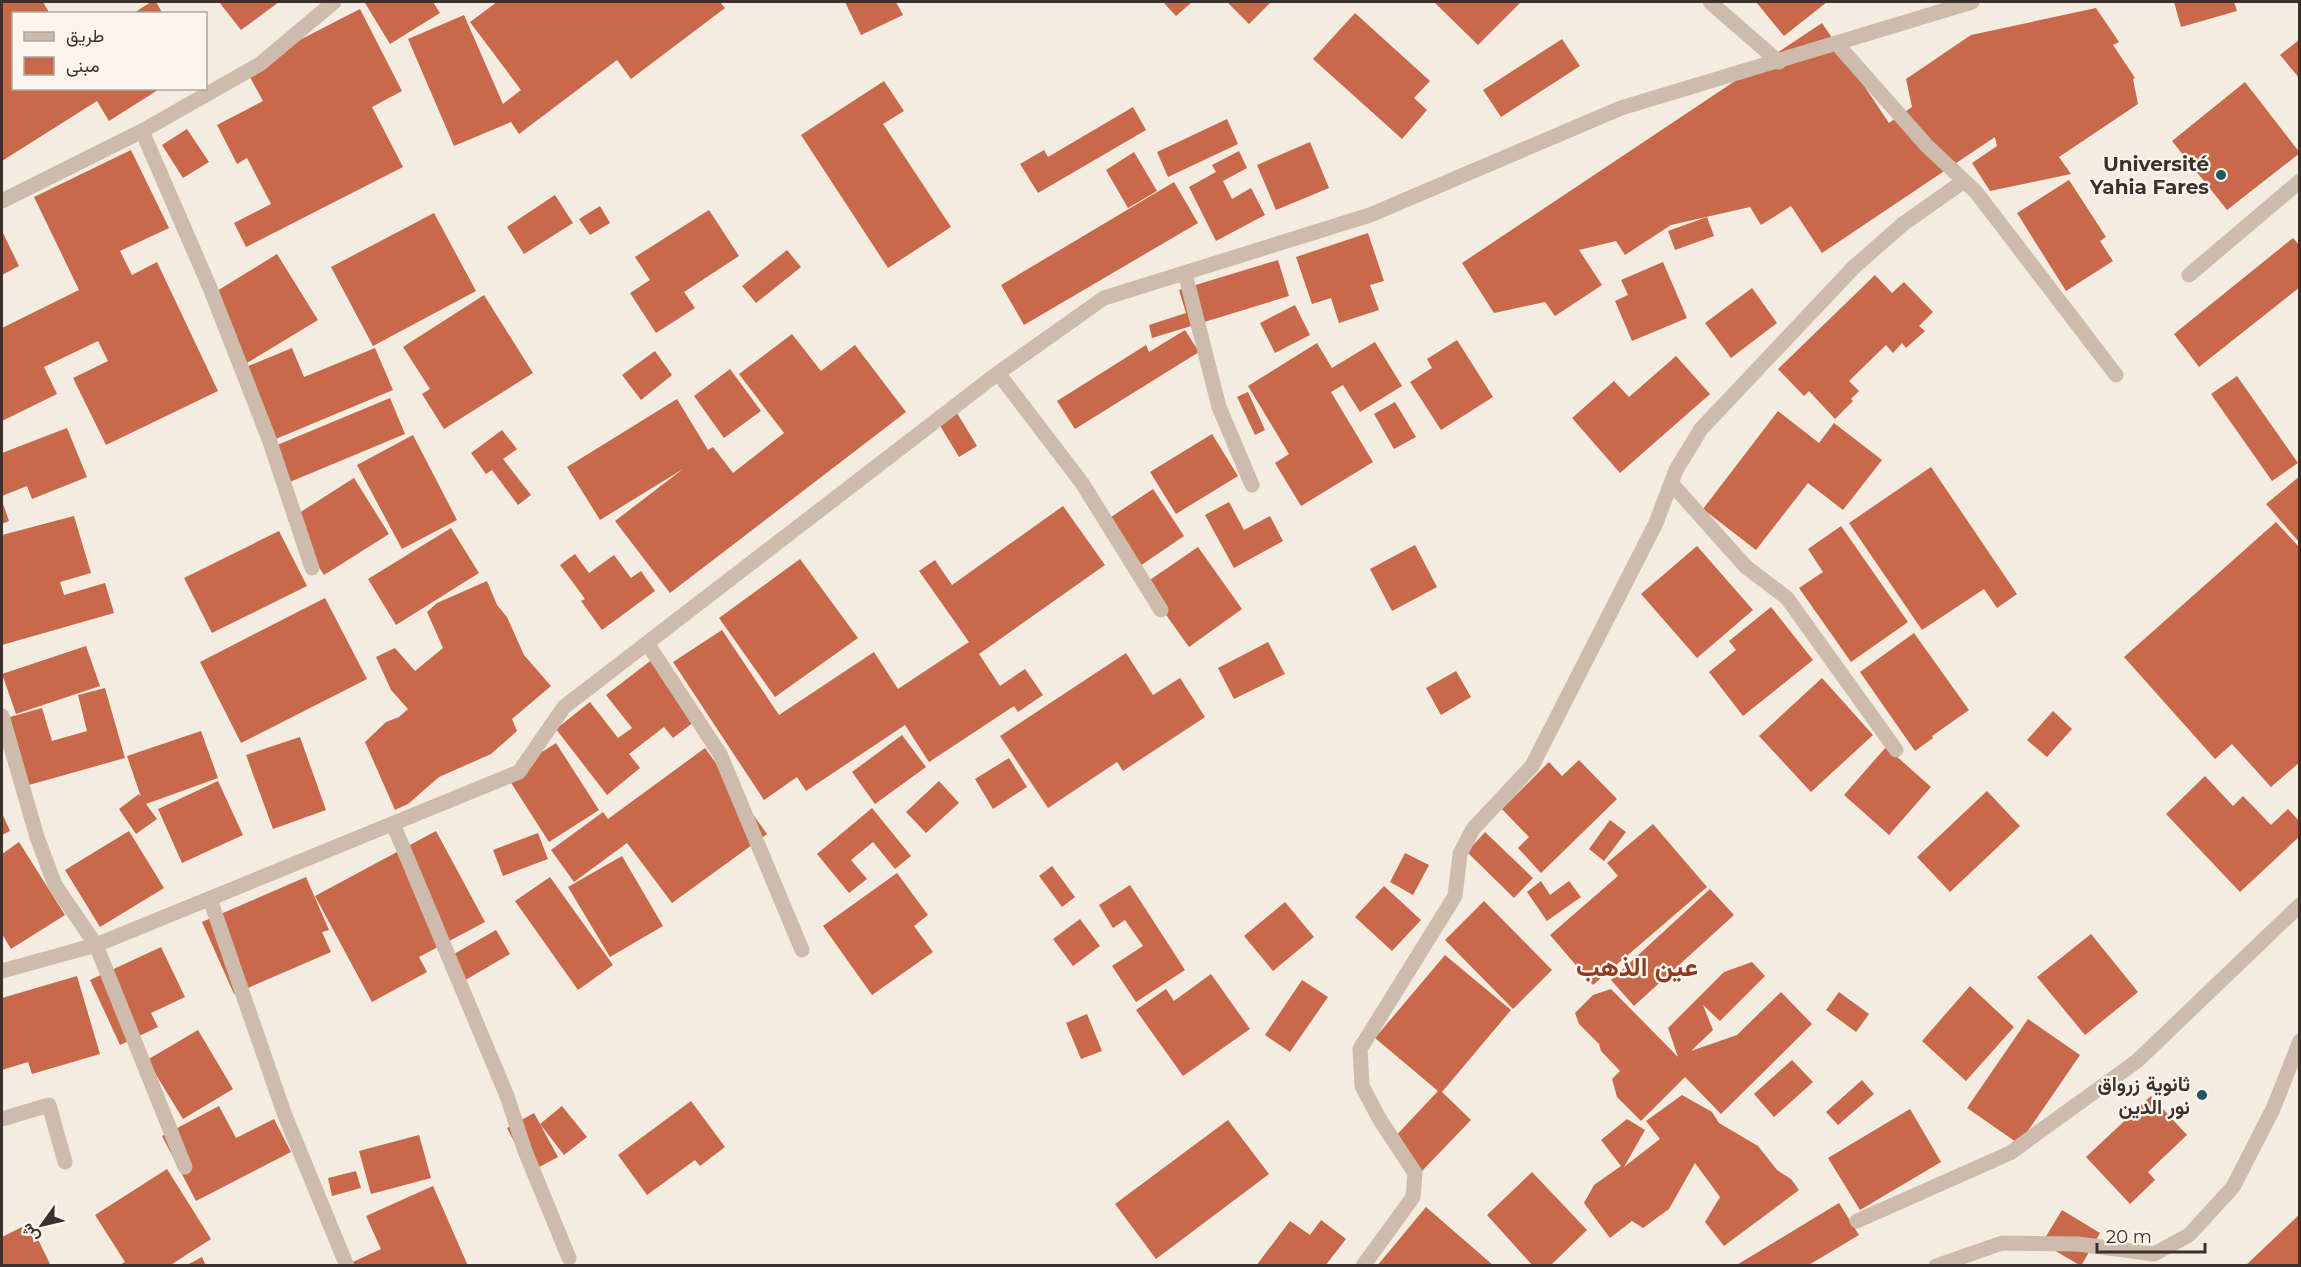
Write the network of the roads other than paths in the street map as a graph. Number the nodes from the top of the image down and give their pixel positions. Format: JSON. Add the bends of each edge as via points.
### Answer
{"nodes":[{"id":1,"x":334,"y":2,"type":"edge"},
{"id":2,"x":1710,"y":2,"type":"edge"},
{"id":3,"x":1972,"y":2,"type":"edge"},
{"id":4,"x":1837,"y":44,"type":"junction"},
{"id":5,"x":1779,"y":62,"type":"junction"},
{"id":6,"x":142,"y":131,"type":"junction"},
{"id":7,"x":1964,"y":181,"type":"junction"},
{"id":8,"x":2300,"y":181,"type":"edge"},
{"id":9,"x":2,"y":201,"type":"edge"},
{"id":10,"x":1185,"y":273,"type":"junction"},
{"id":11,"x":2189,"y":275,"type":"dead end"},
{"id":12,"x":998,"y":373,"type":"junction"},
{"id":13,"x":2116,"y":375,"type":"dead end"},
{"id":14,"x":1671,"y":483,"type":"junction"},
{"id":15,"x":1252,"y":485,"type":"dead end"},
{"id":16,"x":312,"y":568,"type":"dead end"},
{"id":17,"x":1161,"y":610,"type":"dead end"},
{"id":18,"x":647,"y":644,"type":"junction"},
{"id":19,"x":2,"y":716,"type":"edge"},
{"id":20,"x":1896,"y":750,"type":"dead end"},
{"id":21,"x":393,"y":824,"type":"junction"},
{"id":22,"x":210,"y":898,"type":"junction"},
{"id":23,"x":2300,"y":905,"type":"edge"},
{"id":24,"x":96,"y":945,"type":"junction"},
{"id":25,"x":802,"y":950,"type":"dead end"},
{"id":26,"x":2,"y":971,"type":"edge"},
{"id":27,"x":2298,"y":1048,"type":"edge"},
{"id":28,"x":2,"y":1119,"type":"edge"},
{"id":29,"x":65,"y":1162,"type":"dead end"},
{"id":30,"x":185,"y":1167,"type":"dead end"},
{"id":31,"x":1857,"y":1221,"type":"dead end"},
{"id":32,"x":569,"y":1258,"type":"dead end"},
{"id":33,"x":347,"y":1266,"type":"edge"},
{"id":34,"x":1362,"y":1266,"type":"edge"},
{"id":35,"x":1936,"y":1266,"type":"edge"}],
"edges":[{"from":1,"to":6,"type":"street","via":[[260,64]]},
{"from":2,"to":5,"type":"street"},
{"from":3,"to":4,"type":"street"},
{"from":4,"to":5,"type":"street"},
{"from":4,"to":7,"type":"street","via":[[1927,146]]},
{"from":5,"to":10,"type":"street","via":[[1621,108],[1370,215]]},
{"from":6,"to":9,"type":"street"},
{"from":6,"to":16,"type":"street","via":[[218,310]]},
{"from":7,"to":13,"type":"street"},
{"from":7,"to":14,"type":"street","via":[[1903,224],[1854,267],[1701,429]]},
{"from":8,"to":11,"type":"street"},
{"from":10,"to":12,"type":"street","via":[[1104,298]]},
{"from":10,"to":15,"type":"street","via":[[1219,408]]},
{"from":12,"to":17,"type":"street","via":[[1082,483]]},
{"from":12,"to":18,"type":"street"},
{"from":14,"to":20,"type":"street","via":[[1746,567],[1787,598]]},
{"from":14,"to":34,"type":"street","via":[[1656,523],[1533,766],[1473,829],[1461,854],[1455,896],[1360,1049],[1362,1086],[1415,1173],[1413,1197]]},
{"from":18,"to":21,"type":"street","via":[[564,706],[519,772]]},
{"from":18,"to":25,"type":"street","via":[[720,754]]},
{"from":19,"to":24,"type":"street","via":[[55,885]]},
{"from":21,"to":22,"type":"street"},
{"from":21,"to":32,"type":"street","via":[[507,1096]]},
{"from":22,"to":24,"type":"street"},
{"from":22,"to":33,"type":"street","via":[[284,1113]]},
{"from":23,"to":31,"type":"street","via":[[2137,1061],[2010,1152]]},
{"from":24,"to":26,"type":"street"},
{"from":24,"to":30,"type":"street"},
{"from":27,"to":35,"type":"street","via":[[2273,1109],[2233,1187],[2189,1235],[2154,1254],[2078,1244],[2002,1243]]},
{"from":28,"to":29,"type":"street","via":[[49,1105]]}]}
